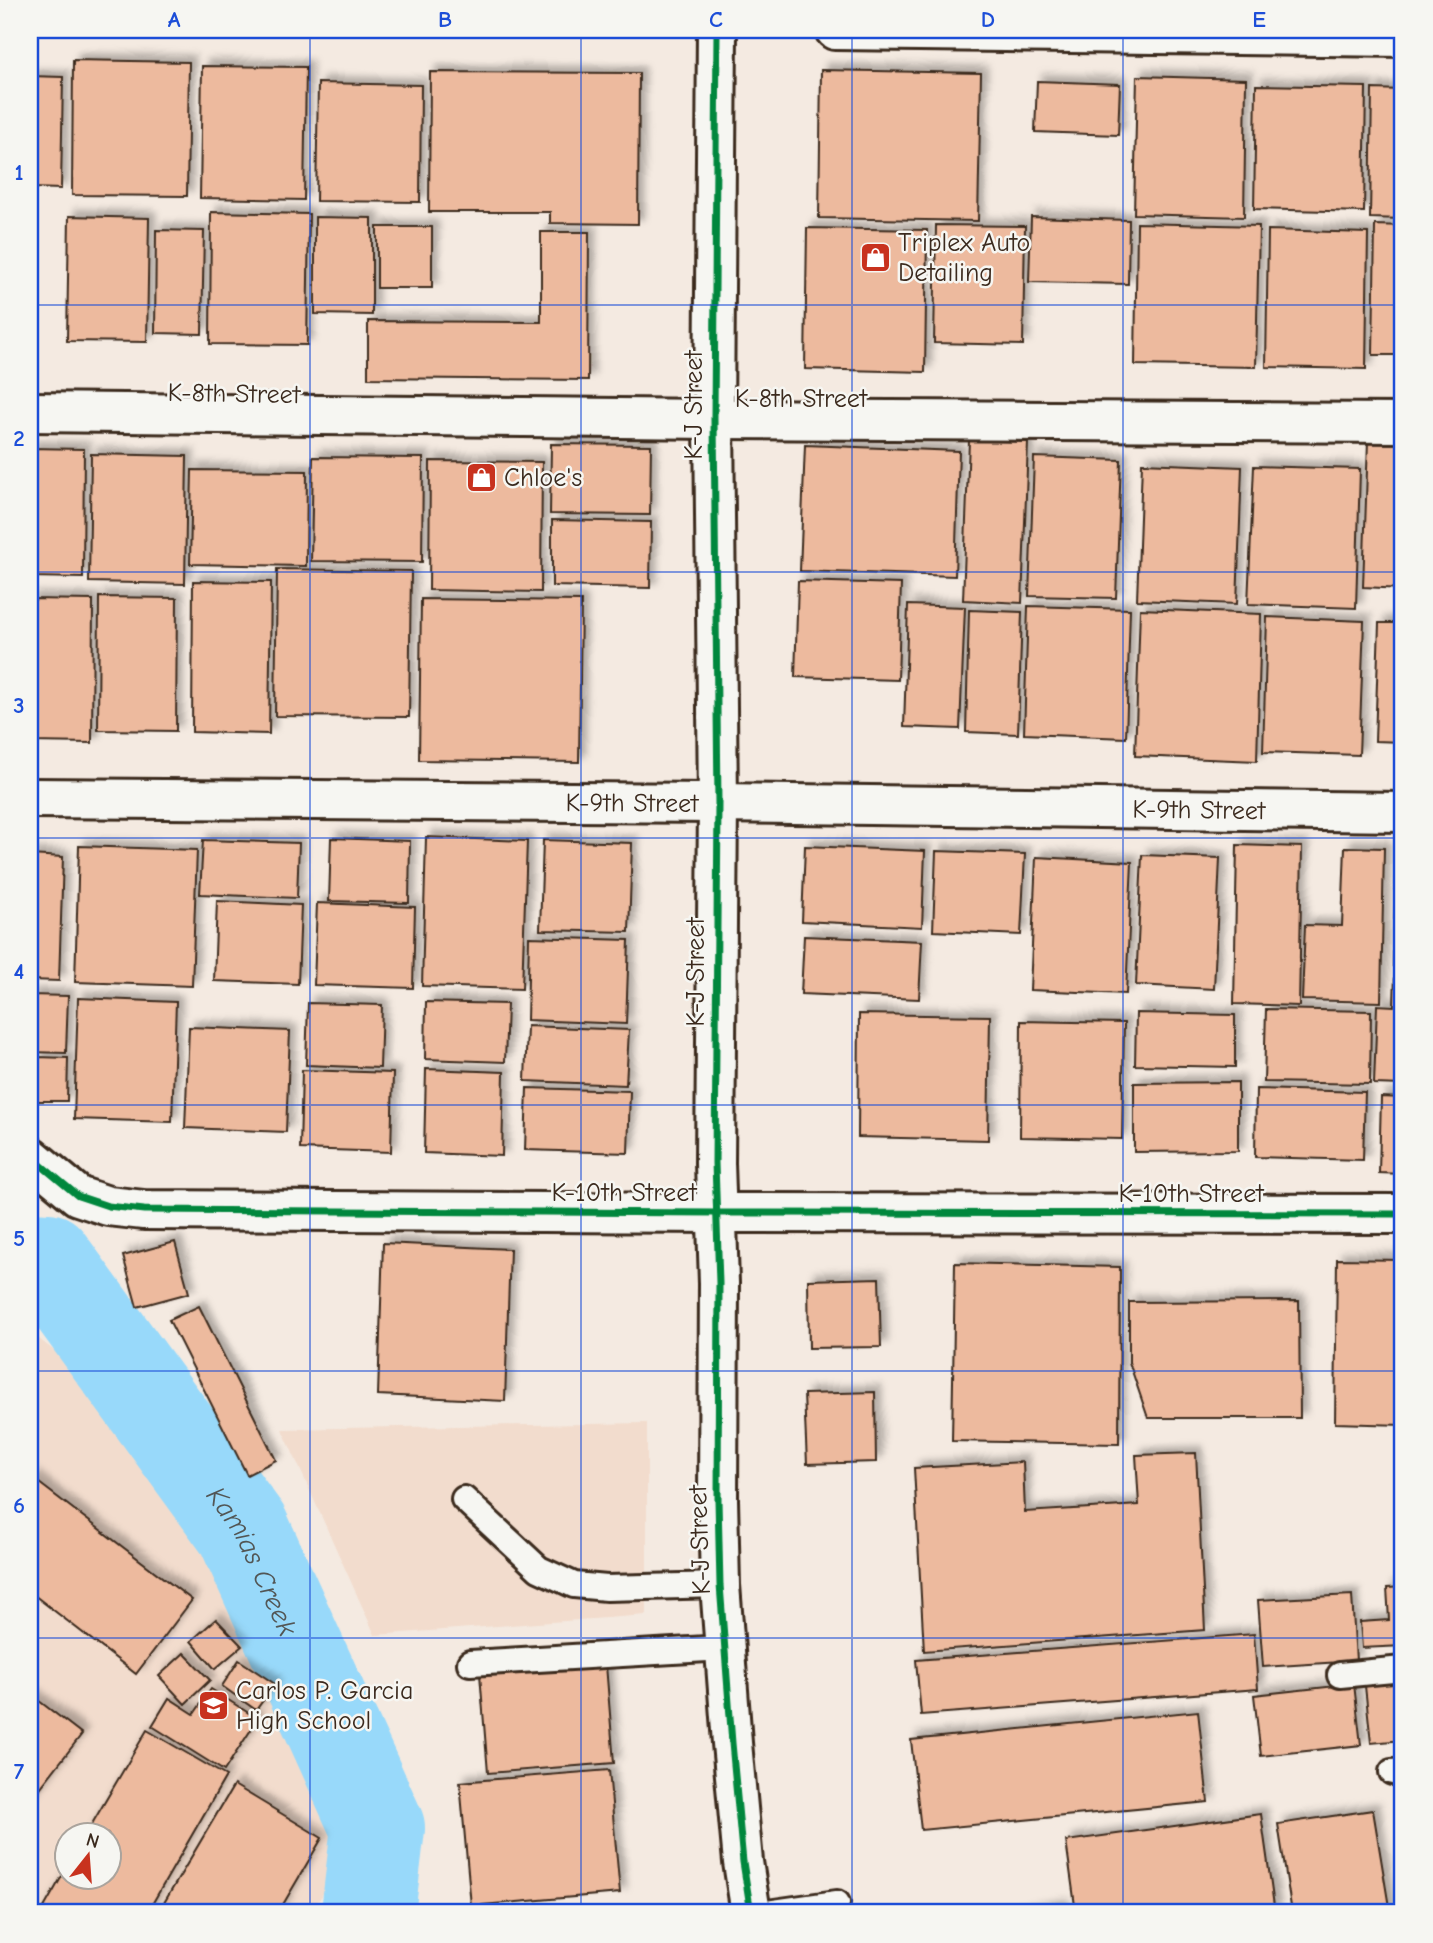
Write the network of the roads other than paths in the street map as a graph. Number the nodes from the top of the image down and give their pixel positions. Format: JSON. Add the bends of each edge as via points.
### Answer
{"nodes":[{"id":1,"x":717,"y":30,"type":"edge"},
{"id":2,"x":835,"y":30,"type":"edge"},
{"id":3,"x":1403,"y":37,"type":"edge"},
{"id":4,"x":30,"y":412,"type":"edge"},
{"id":5,"x":714,"y":419,"type":"junction"},
{"id":6,"x":1403,"y":423,"type":"edge"},
{"id":7,"x":30,"y":798,"type":"edge"},
{"id":8,"x":718,"y":803,"type":"junction"},
{"id":9,"x":1403,"y":812,"type":"edge"},
{"id":10,"x":30,"y":1156,"type":"edge"},
{"id":11,"x":716,"y":1213,"type":"junction"},
{"id":12,"x":1403,"y":1214,"type":"edge"},
{"id":13,"x":464,"y":1499,"type":"dead end"},
{"id":14,"x":720,"y":1585,"type":"junction"},
{"id":15,"x":724,"y":1648,"type":"junction"},
{"id":16,"x":470,"y":1663,"type":"dead end"},
{"id":17,"x":1403,"y":1669,"type":"edge"},
{"id":18,"x":1340,"y":1675,"type":"dead end"},
{"id":19,"x":837,"y":1903,"type":"dead end"},
{"id":20,"x":751,"y":1913,"type":"edge"},
{"id":21,"x":767,"y":1913,"type":"edge"}],
"edges":[{"from":1,"to":5,"type":"street","name":"K-J Street"},
{"from":2,"to":3,"type":"street"},
{"from":4,"to":5,"type":"street","name":"K-8th Street"},
{"from":5,"to":6,"type":"street","name":"K-8th Street"},
{"from":5,"to":8,"type":"street","name":"K-J Street"},
{"from":7,"to":8,"type":"street","name":"K-9th Street"},
{"from":8,"to":9,"type":"street","name":"K-9th Street"},
{"from":8,"to":11,"type":"street","name":"K-J Street"},
{"from":10,"to":11,"type":"street","name":"K-10th Street","via":[[78,1196],[108,1206],[144,1210]]},
{"from":11,"to":12,"type":"street","name":"K-10th Street"},
{"from":11,"to":14,"type":"street","name":"K-J Street"},
{"from":13,"to":14,"type":"lane","via":[[539,1569],[573,1585]]},
{"from":14,"to":15,"type":"street","name":"K-J Street"},
{"from":15,"to":16,"type":"lane"},
{"from":15,"to":20,"type":"street","name":"K-J Street"},
{"from":17,"to":18,"type":"lane"},
{"from":19,"to":21,"type":"lane"}]}
